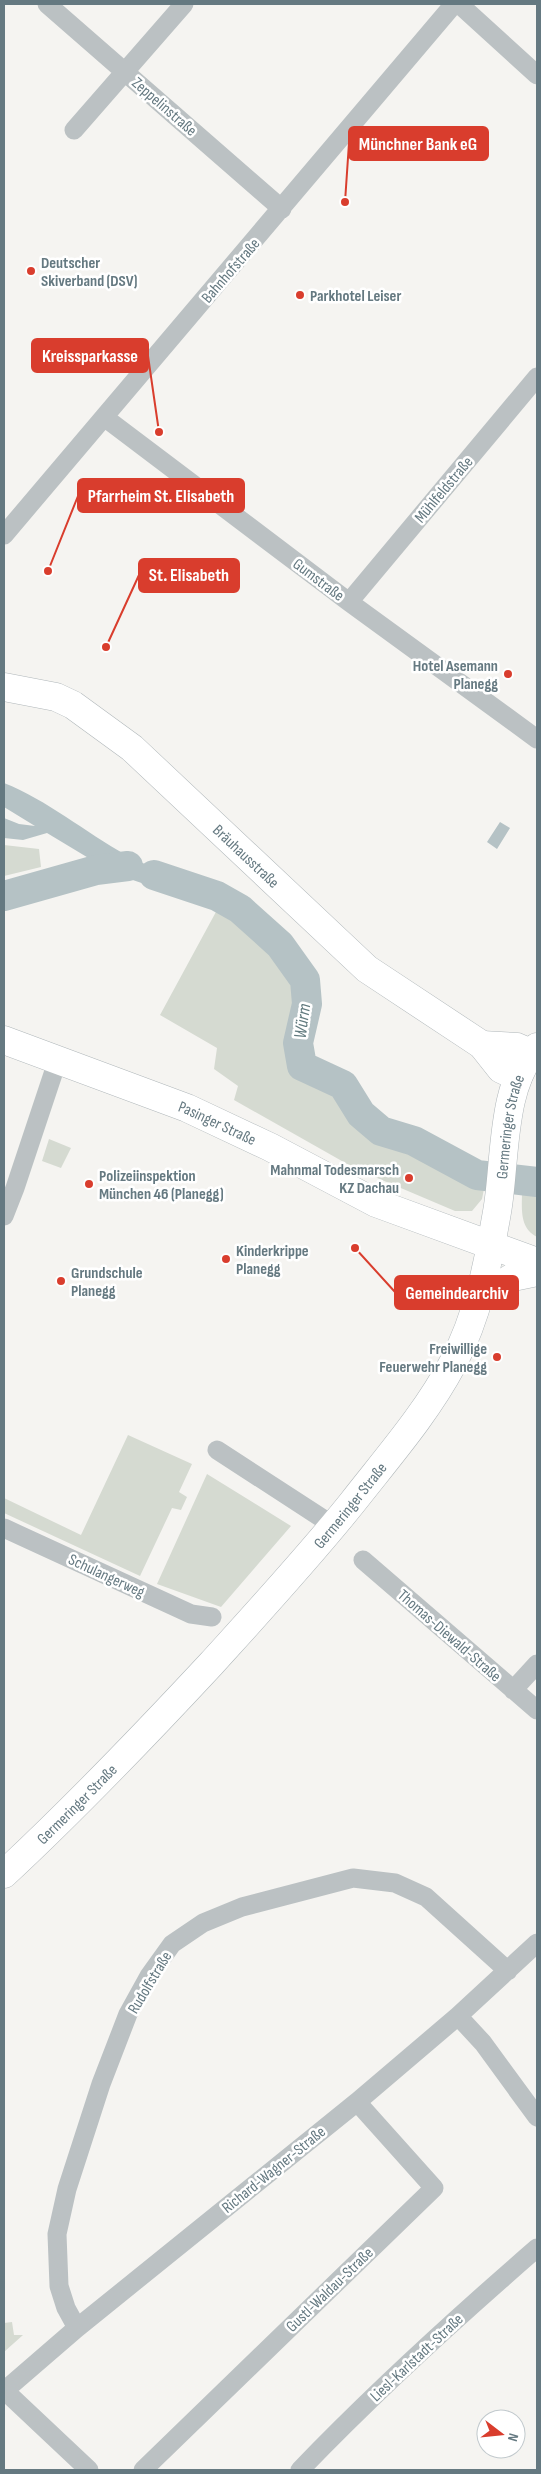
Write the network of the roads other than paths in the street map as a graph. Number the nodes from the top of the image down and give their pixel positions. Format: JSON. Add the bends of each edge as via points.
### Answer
{"nodes":[{"id":1,"x":47,"y":4,"type":"edge"},
{"id":2,"x":184,"y":4,"type":"edge"},
{"id":3,"x":454,"y":4,"type":"edge"},
{"id":4,"x":459,"y":4,"type":"edge"},
{"id":5,"x":126,"y":71,"type":"junction"},
{"id":6,"x":537,"y":75,"type":"edge"},
{"id":7,"x":74,"y":130,"type":"dead end"},
{"id":8,"x":282,"y":209,"type":"junction"},
{"id":9,"x":537,"y":377,"type":"edge"},
{"id":10,"x":104,"y":417,"type":"junction"},
{"id":11,"x":4,"y":535,"type":"edge"},
{"id":12,"x":350,"y":602,"type":"junction"},
{"id":13,"x":4,"y":687,"type":"edge"},
{"id":14,"x":537,"y":739,"type":"edge"},
{"id":15,"x":4,"y":1040,"type":"edge"},
{"id":16,"x":482,"y":1045,"type":"junction"},
{"id":17,"x":534,"y":1050,"type":"edge"},
{"id":18,"x":58,"y":1059,"type":"junction"},
{"id":19,"x":518,"y":1077,"type":"junction"},
{"id":20,"x":4,"y":1216,"type":"edge"},
{"id":21,"x":491,"y":1245,"type":"junction"},
{"id":22,"x":537,"y":1262,"type":"edge"},
{"id":23,"x":537,"y":1272,"type":"edge"},
{"id":24,"x":479,"y":1298,"type":"junction"},
{"id":25,"x":217,"y":1450,"type":"dead end"},
{"id":26,"x":334,"y":1526,"type":"junction"},
{"id":27,"x":4,"y":1528,"type":"edge"},
{"id":28,"x":364,"y":1560,"type":"dead end"},
{"id":29,"x":212,"y":1617,"type":"dead end"},
{"id":30,"x":537,"y":1664,"type":"edge"},
{"id":31,"x":514,"y":1690,"type":"junction"},
{"id":32,"x":537,"y":1710,"type":"edge"},
{"id":33,"x":4,"y":1874,"type":"edge"},
{"id":34,"x":537,"y":1943,"type":"edge"},
{"id":35,"x":508,"y":1971,"type":"junction"},
{"id":36,"x":458,"y":2016,"type":"junction"},
{"id":37,"x":357,"y":2102,"type":"junction"},
{"id":38,"x":537,"y":2117,"type":"edge"},
{"id":39,"x":537,"y":2248,"type":"edge"},
{"id":40,"x":77,"y":2328,"type":"junction"},
{"id":41,"x":4,"y":2390,"type":"edge"},
{"id":42,"x":88,"y":2470,"type":"edge"},
{"id":43,"x":143,"y":2470,"type":"edge"},
{"id":44,"x":300,"y":2470,"type":"edge"}],
"edges":[{"from":1,"to":5,"type":"street","name":"Zeppelinstraße"},
{"from":2,"to":5,"type":"street"},
{"from":3,"to":8,"type":"street","name":"Bahnhofstraße"},
{"from":4,"to":6,"type":"street"},
{"from":5,"to":7,"type":"street"},
{"from":5,"to":8,"type":"street","name":"Zeppelinstraße"},
{"from":8,"to":10,"type":"street","name":"Bahnhofstraße"},
{"from":9,"to":12,"type":"street","name":"Mühlfeldstraße"},
{"from":10,"to":11,"type":"street","name":"Bahnhofstraße"},
{"from":10,"to":12,"type":"street","name":"Gumstraße"},
{"from":12,"to":14,"type":"street","name":"Gumstraße"},
{"from":13,"to":16,"type":"main road","name":"Bräuhausstraße","via":[[41,693],[73,705],[132,748],[367,969]]},
{"from":15,"to":18,"type":"main road","name":"Pasinger Straße"},
{"from":16,"to":17,"type":"main road"},
{"from":16,"to":19,"type":"main road","name":"Bräuhausstraße","via":[[501,1069]]},
{"from":17,"to":19,"type":"main road","name":"Germeringer Straße"},
{"from":18,"to":20,"type":"street"},
{"from":18,"to":21,"type":"main road","name":"Pasinger Straße","via":[[187,1108],[376,1203]]},
{"from":19,"to":21,"type":"main road","name":"Germeringer Straße"},
{"from":21,"to":22,"type":"main road","name":"Pasinger Straße"},
{"from":21,"to":24,"type":"main road","name":"Germeringer Straße"},
{"from":23,"to":24,"type":"main road","via":[[513,1277]]},
{"from":24,"to":26,"type":"main road","name":"Germeringer Straße","via":[[472,1323],[433,1397]]},
{"from":25,"to":26,"type":"street"},
{"from":26,"to":33,"type":"main road","name":"Germeringer Straße","via":[[155,1724]]},
{"from":27,"to":29,"type":"street","name":"Schulangerweg","via":[[191,1614]]},
{"from":28,"to":31,"type":"street","name":"Thomas-Diewald-Straße"},
{"from":30,"to":31,"type":"street"},
{"from":31,"to":32,"type":"street","name":"Thomas-Diewald-Straße"},
{"from":34,"to":35,"type":"street","name":"Richard-Wagner-Straße"},
{"from":35,"to":36,"type":"street","name":"Richard-Wagner-Straße"},
{"from":35,"to":40,"type":"street","name":"Rudolfstraße","via":[[426,1897],[395,1883],[352,1878],[242,1907],[203,1923],[172,1944],[128,2014],[67,2189],[57,2234],[58,2286]]},
{"from":36,"to":37,"type":"street","name":"Richard-Wagner-Straße"},
{"from":36,"to":38,"type":"street","via":[[483,2043]]},
{"from":37,"to":40,"type":"street","name":"Richard-Wagner-Straße"},
{"from":37,"to":43,"type":"street","name":"Gustl-Waldau-Straße","via":[[434,2188]]},
{"from":39,"to":44,"type":"street","name":"Liesl-Karlstadt-Straße","via":[[445,2328]]},
{"from":40,"to":41,"type":"street","name":"Richard-Wagner-Straße"},
{"from":41,"to":42,"type":"street"}]}
